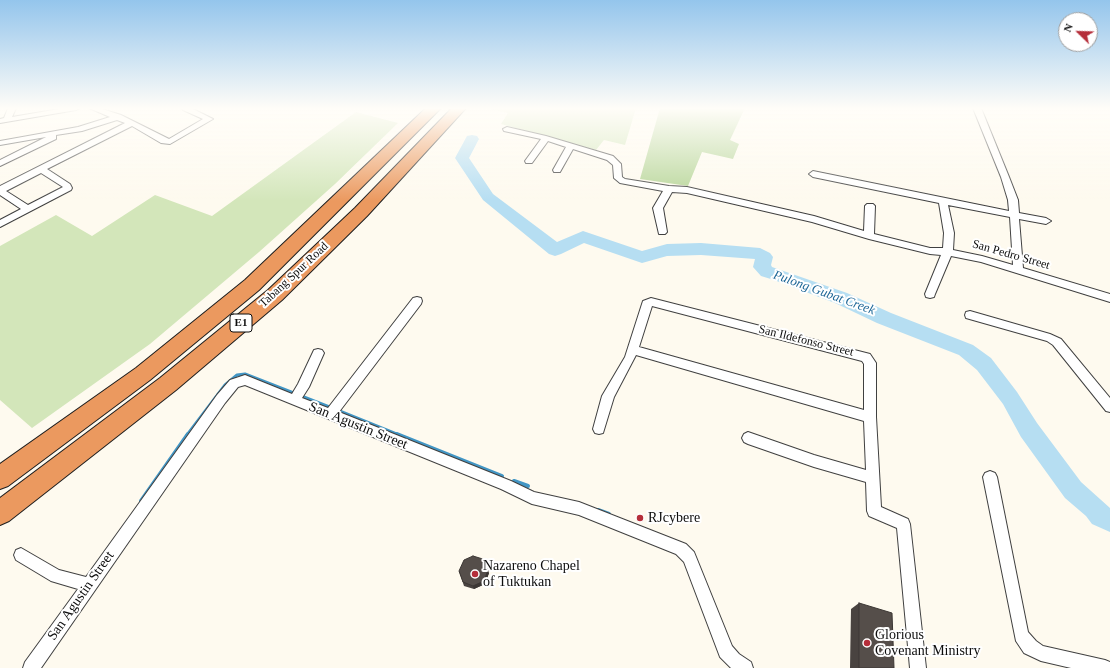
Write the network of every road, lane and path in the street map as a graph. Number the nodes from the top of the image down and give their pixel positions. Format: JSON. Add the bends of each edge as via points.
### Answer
{"nodes":[{"id":1,"x":21,"y":139,"type":"edge"},
{"id":2,"x":50,"y":139,"type":"edge"},
{"id":3,"x":101,"y":139,"type":"edge"},
{"id":4,"x":161,"y":139,"type":"edge"},
{"id":5,"x":175,"y":139,"type":"edge"},
{"id":6,"x":402,"y":139,"type":"edge"},
{"id":7,"x":429,"y":139,"type":"edge"},
{"id":8,"x":545,"y":139,"type":"edge"},
{"id":9,"x":550,"y":139,"type":"edge"},
{"id":10,"x":990,"y":139,"type":"edge"},
{"id":11,"x":0,"y":143,"type":"edge"},
{"id":12,"x":571,"y":146,"type":"junction"},
{"id":13,"x":529,"y":161,"type":"dead end"},
{"id":14,"x":0,"y":163,"type":"edge"},
{"id":15,"x":42,"y":170,"type":"junction"},
{"id":16,"x":558,"y":170,"type":"dead end"},
{"id":17,"x":813,"y":174,"type":"dead end"},
{"id":18,"x":669,"y":189,"type":"junction"},
{"id":19,"x":0,"y":191,"type":"edge"},
{"id":20,"x":943,"y":201,"type":"junction"},
{"id":21,"x":870,"y":206,"type":"dead end"},
{"id":22,"x":28,"y":209,"type":"junction"},
{"id":23,"x":1014,"y":215,"type":"junction"},
{"id":24,"x":1046,"y":221,"type":"dead end"},
{"id":25,"x":0,"y":224,"type":"edge"},
{"id":26,"x":662,"y":232,"type":"dead end"},
{"id":27,"x":869,"y":236,"type":"junction"},
{"id":28,"x":948,"y":252,"type":"junction"},
{"id":29,"x":1018,"y":270,"type":"junction"},
{"id":30,"x":930,"y":294,"type":"dead end"},
{"id":31,"x":1110,"y":298,"type":"edge"},
{"id":32,"x":417,"y":301,"type":"dead end"},
{"id":33,"x":970,"y":315,"type":"dead end"},
{"id":34,"x":633,"y":350,"type":"junction"},
{"id":35,"x":318,"y":353,"type":"dead end"},
{"id":36,"x":294,"y":400,"type":"junction"},
{"id":37,"x":1110,"y":407,"type":"edge"},
{"id":38,"x":331,"y":414,"type":"junction"},
{"id":39,"x":870,"y":417,"type":"junction"},
{"id":40,"x":599,"y":429,"type":"dead end"},
{"id":41,"x":748,"y":438,"type":"dead end"},
{"id":42,"x":990,"y":477,"type":"dead end"},
{"id":43,"x":0,"y":478,"type":"edge"},
{"id":44,"x":874,"y":478,"type":"junction"},
{"id":45,"x":0,"y":513,"type":"edge"},
{"id":46,"x":21,"y":555,"type":"dead end"},
{"id":47,"x":88,"y":586,"type":"junction"},
{"id":48,"x":31,"y":668,"type":"edge"},
{"id":49,"x":744,"y":668,"type":"edge"},
{"id":50,"x":918,"y":668,"type":"edge"},
{"id":51,"x":1105,"y":668,"type":"edge"}],
"edges":[{"from":1,"to":11,"type":"street"},
{"from":2,"to":14,"type":"street"},
{"from":3,"to":15,"type":"street"},
{"from":4,"to":5,"type":"street","via":[[170,142]]},
{"from":6,"to":43,"type":"highway","name":"Tabang Spur Road","number":"E1","via":[[252,285],[143,374]]},
{"from":7,"to":45,"type":"highway","name":"Tabang Spur Road","number":"E1","via":[[361,212],[275,295],[168,384]]},
{"from":8,"to":13,"type":"street"},
{"from":9,"to":12,"type":"street"},
{"from":10,"to":23,"type":"street","via":[[1013,200]]},
{"from":12,"to":16,"type":"street"},
{"from":12,"to":18,"type":"street","name":"San Pedro Street","via":[[614,160],[617,164],[618,178],[623,181]]},
{"from":15,"to":19,"type":"street"},
{"from":15,"to":22,"type":"street","via":[[68,188]]},
{"from":17,"to":20,"type":"street"},
{"from":18,"to":26,"type":"street","via":[[658,208]]},
{"from":18,"to":27,"type":"street","name":"San Pedro Street","via":[[686,190],[814,219]]},
{"from":19,"to":22,"type":"street"},
{"from":20,"to":23,"type":"street"},
{"from":20,"to":28,"type":"street","via":[[949,233]]},
{"from":21,"to":27,"type":"street"},
{"from":22,"to":25,"type":"street"},
{"from":23,"to":24,"type":"street"},
{"from":23,"to":29,"type":"street"},
{"from":27,"to":28,"type":"street","name":"San Pedro Street","via":[[930,251]]},
{"from":28,"to":29,"type":"street","name":"San Pedro Street"},
{"from":28,"to":30,"type":"street"},
{"from":29,"to":31,"type":"street","name":"San Pedro Street"},
{"from":32,"to":38,"type":"street"},
{"from":33,"to":37,"type":"street","via":[[1057,342]]},
{"from":34,"to":39,"type":"street"},
{"from":34,"to":39,"type":"street","name":"San Ildefonso Street","via":[[647,304],[651,302],[866,357],[870,363]]},
{"from":34,"to":40,"type":"street","name":"San Ildefonso Street","via":[[608,396]]},
{"from":35,"to":36,"type":"street","via":[[303,387]]},
{"from":36,"to":38,"type":"street","name":"San Agustin Street"},
{"from":36,"to":47,"type":"street","name":"San Agustin Street","via":[[245,380],[234,383]]},
{"from":38,"to":49,"type":"street","name":"San Agustin Street","via":[[532,498],[580,509],[681,550],[689,557],[726,651]]},
{"from":39,"to":44,"type":"street","name":"San Ildefonso Street"},
{"from":41,"to":44,"type":"street"},
{"from":42,"to":51,"type":"street","via":[[1021,636],[1030,647],[1041,652]]},
{"from":44,"to":50,"type":"street","name":"San Ildefonso Street","via":[[874,511],[903,524]]},
{"from":46,"to":47,"type":"street","via":[[56,576]]},
{"from":47,"to":48,"type":"street","name":"San Agustin Street"}]}
